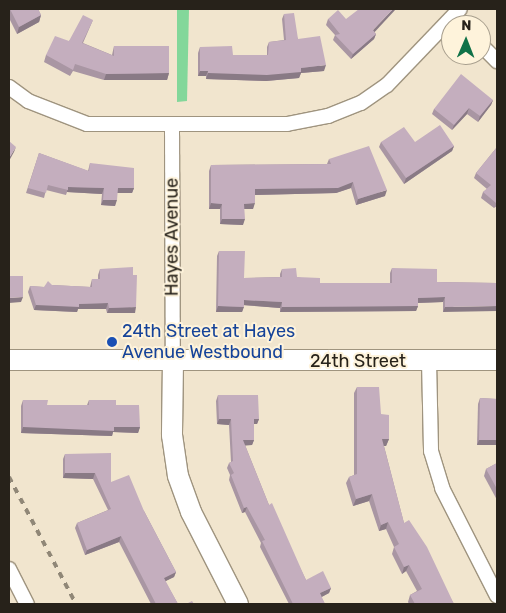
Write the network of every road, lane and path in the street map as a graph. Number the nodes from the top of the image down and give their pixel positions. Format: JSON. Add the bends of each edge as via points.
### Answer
{"nodes":[{"id":1,"x":441,"y":33,"type":"edge"},
{"id":2,"x":9,"y":87,"type":"edge"},
{"id":3,"x":172,"y":126,"type":"junction"},
{"id":4,"x":9,"y":360,"type":"edge"},
{"id":5,"x":429,"y":360,"type":"junction"},
{"id":6,"x":497,"y":360,"type":"edge"},
{"id":7,"x":173,"y":361,"type":"junction"},
{"id":8,"x":9,"y":569,"type":"edge"},
{"id":9,"x":497,"y":596,"type":"edge"},
{"id":10,"x":27,"y":604,"type":"edge"},
{"id":11,"x":238,"y":604,"type":"edge"}],
"edges":[{"from":1,"to":3,"type":"street","via":[[387,85],[361,103],[328,116],[287,124]]},
{"from":2,"to":3,"type":"street","via":[[28,101],[87,124]]},
{"from":3,"to":7,"type":"street","name":"Hayes Avenue"},
{"from":4,"to":7,"type":"main road","name":"24th Street"},
{"from":5,"to":6,"type":"main road","name":"24th Street"},
{"from":5,"to":7,"type":"main road","name":"24th Street"},
{"from":5,"to":9,"type":"street","via":[[432,451],[442,488]]},
{"from":7,"to":11,"type":"main road","name":"Hayes Avenue","via":[[172,435],[178,476],[191,512]]},
{"from":8,"to":10,"type":"street"}]}
